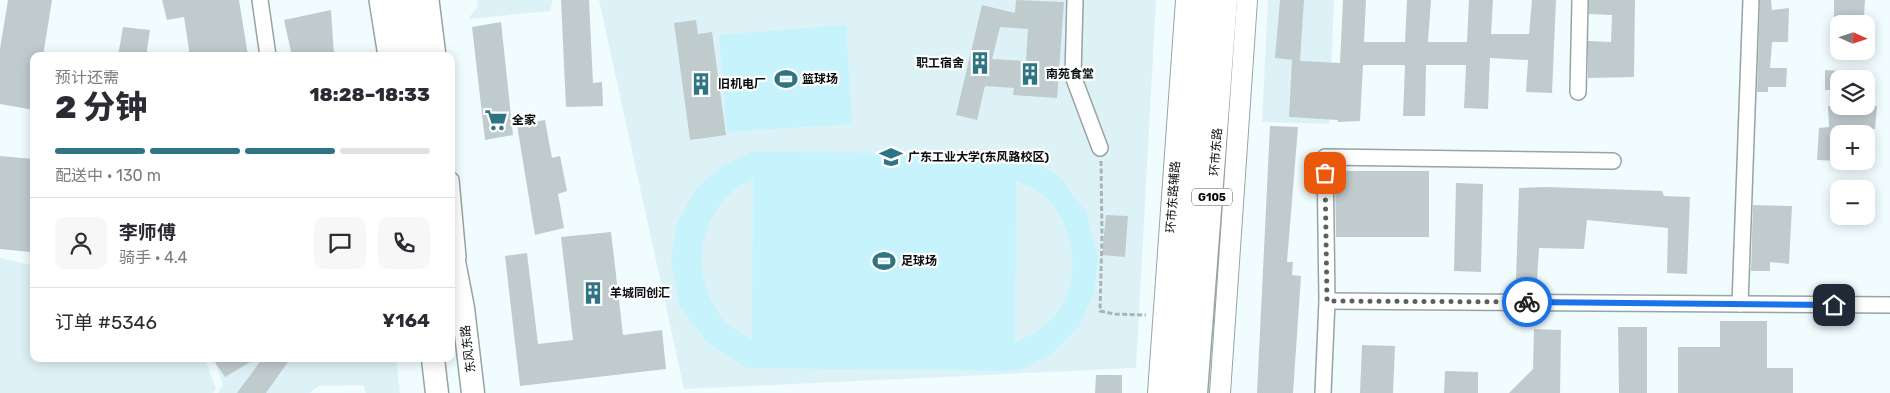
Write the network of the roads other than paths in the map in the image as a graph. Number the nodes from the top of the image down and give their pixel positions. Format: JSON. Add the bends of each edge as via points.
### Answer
{"nodes":[{"id":1,"x":260,"y":0,"type":"edge"},
{"id":2,"x":377,"y":0,"type":"edge"},
{"id":3,"x":396,"y":0,"type":"edge"},
{"id":4,"x":413,"y":0,"type":"edge"},
{"id":5,"x":431,"y":0,"type":"edge"},
{"id":6,"x":1075,"y":0,"type":"edge"},
{"id":7,"x":1186,"y":0,"type":"edge"},
{"id":8,"x":1206,"y":0,"type":"edge"},
{"id":9,"x":1226,"y":0,"type":"edge"},
{"id":10,"x":1247,"y":0,"type":"edge"},
{"id":11,"x":1580,"y":0,"type":"edge"},
{"id":12,"x":1752,"y":0,"type":"edge"},
{"id":13,"x":267,"y":52,"type":"edge"},
{"id":14,"x":385,"y":52,"type":"edge"},
{"id":15,"x":402,"y":52,"type":"edge"},
{"id":16,"x":420,"y":52,"type":"edge"},
{"id":17,"x":438,"y":52,"type":"edge"},
{"id":18,"x":1578,"y":92,"type":"dead end"},
{"id":19,"x":1100,"y":148,"type":"road end"},
{"id":20,"x":1613,"y":160,"type":"dead end"},
{"id":21,"x":455,"y":223,"type":"edge"},
{"id":22,"x":455,"y":267,"type":"edge"},
{"id":23,"x":1327,"y":301,"type":"junction"},
{"id":24,"x":1740,"y":304,"type":"junction"},
{"id":25,"x":1890,"y":306,"type":"edge"},
{"id":26,"x":463,"y":308,"type":"junction"},
{"id":27,"x":433,"y":362,"type":"edge"},
{"id":28,"x":437,"y":393,"type":"edge"},
{"id":29,"x":473,"y":393,"type":"edge"},
{"id":30,"x":1158,"y":393,"type":"edge"},
{"id":31,"x":1178,"y":393,"type":"edge"},
{"id":32,"x":1196,"y":393,"type":"edge"},
{"id":33,"x":1220,"y":393,"type":"edge"},
{"id":34,"x":1323,"y":393,"type":"edge"}],
"edges":[{"from":1,"to":13,"type":"street"},
{"from":2,"to":14,"type":"street"},
{"from":3,"to":15,"type":"highway"},
{"from":4,"to":16,"type":"highway"},
{"from":5,"to":17,"type":"street"},
{"from":6,"to":19,"type":"street","via":[[1073,76]]},
{"from":7,"to":30,"type":"main road","name":"环市东路辅路"},
{"from":8,"to":31,"type":"highway","name":"环市东路","number":"G105"},
{"from":9,"to":32,"type":"highway","name":"环市东路","number":"G105"},
{"from":10,"to":33,"type":"main road"},
{"from":11,"to":18,"type":"street"},
{"from":12,"to":24,"type":"street"},
{"from":20,"to":23,"type":"street","via":[[1325,157]]},
{"from":21,"to":26,"type":"street"},
{"from":22,"to":26,"type":"highway","name":"东风东路"},
{"from":23,"to":24,"type":"street"},
{"from":23,"to":34,"type":"street"},
{"from":24,"to":25,"type":"street"},
{"from":26,"to":29,"type":"highway","name":"东风东路"},
{"from":27,"to":28,"type":"highway"}]}
